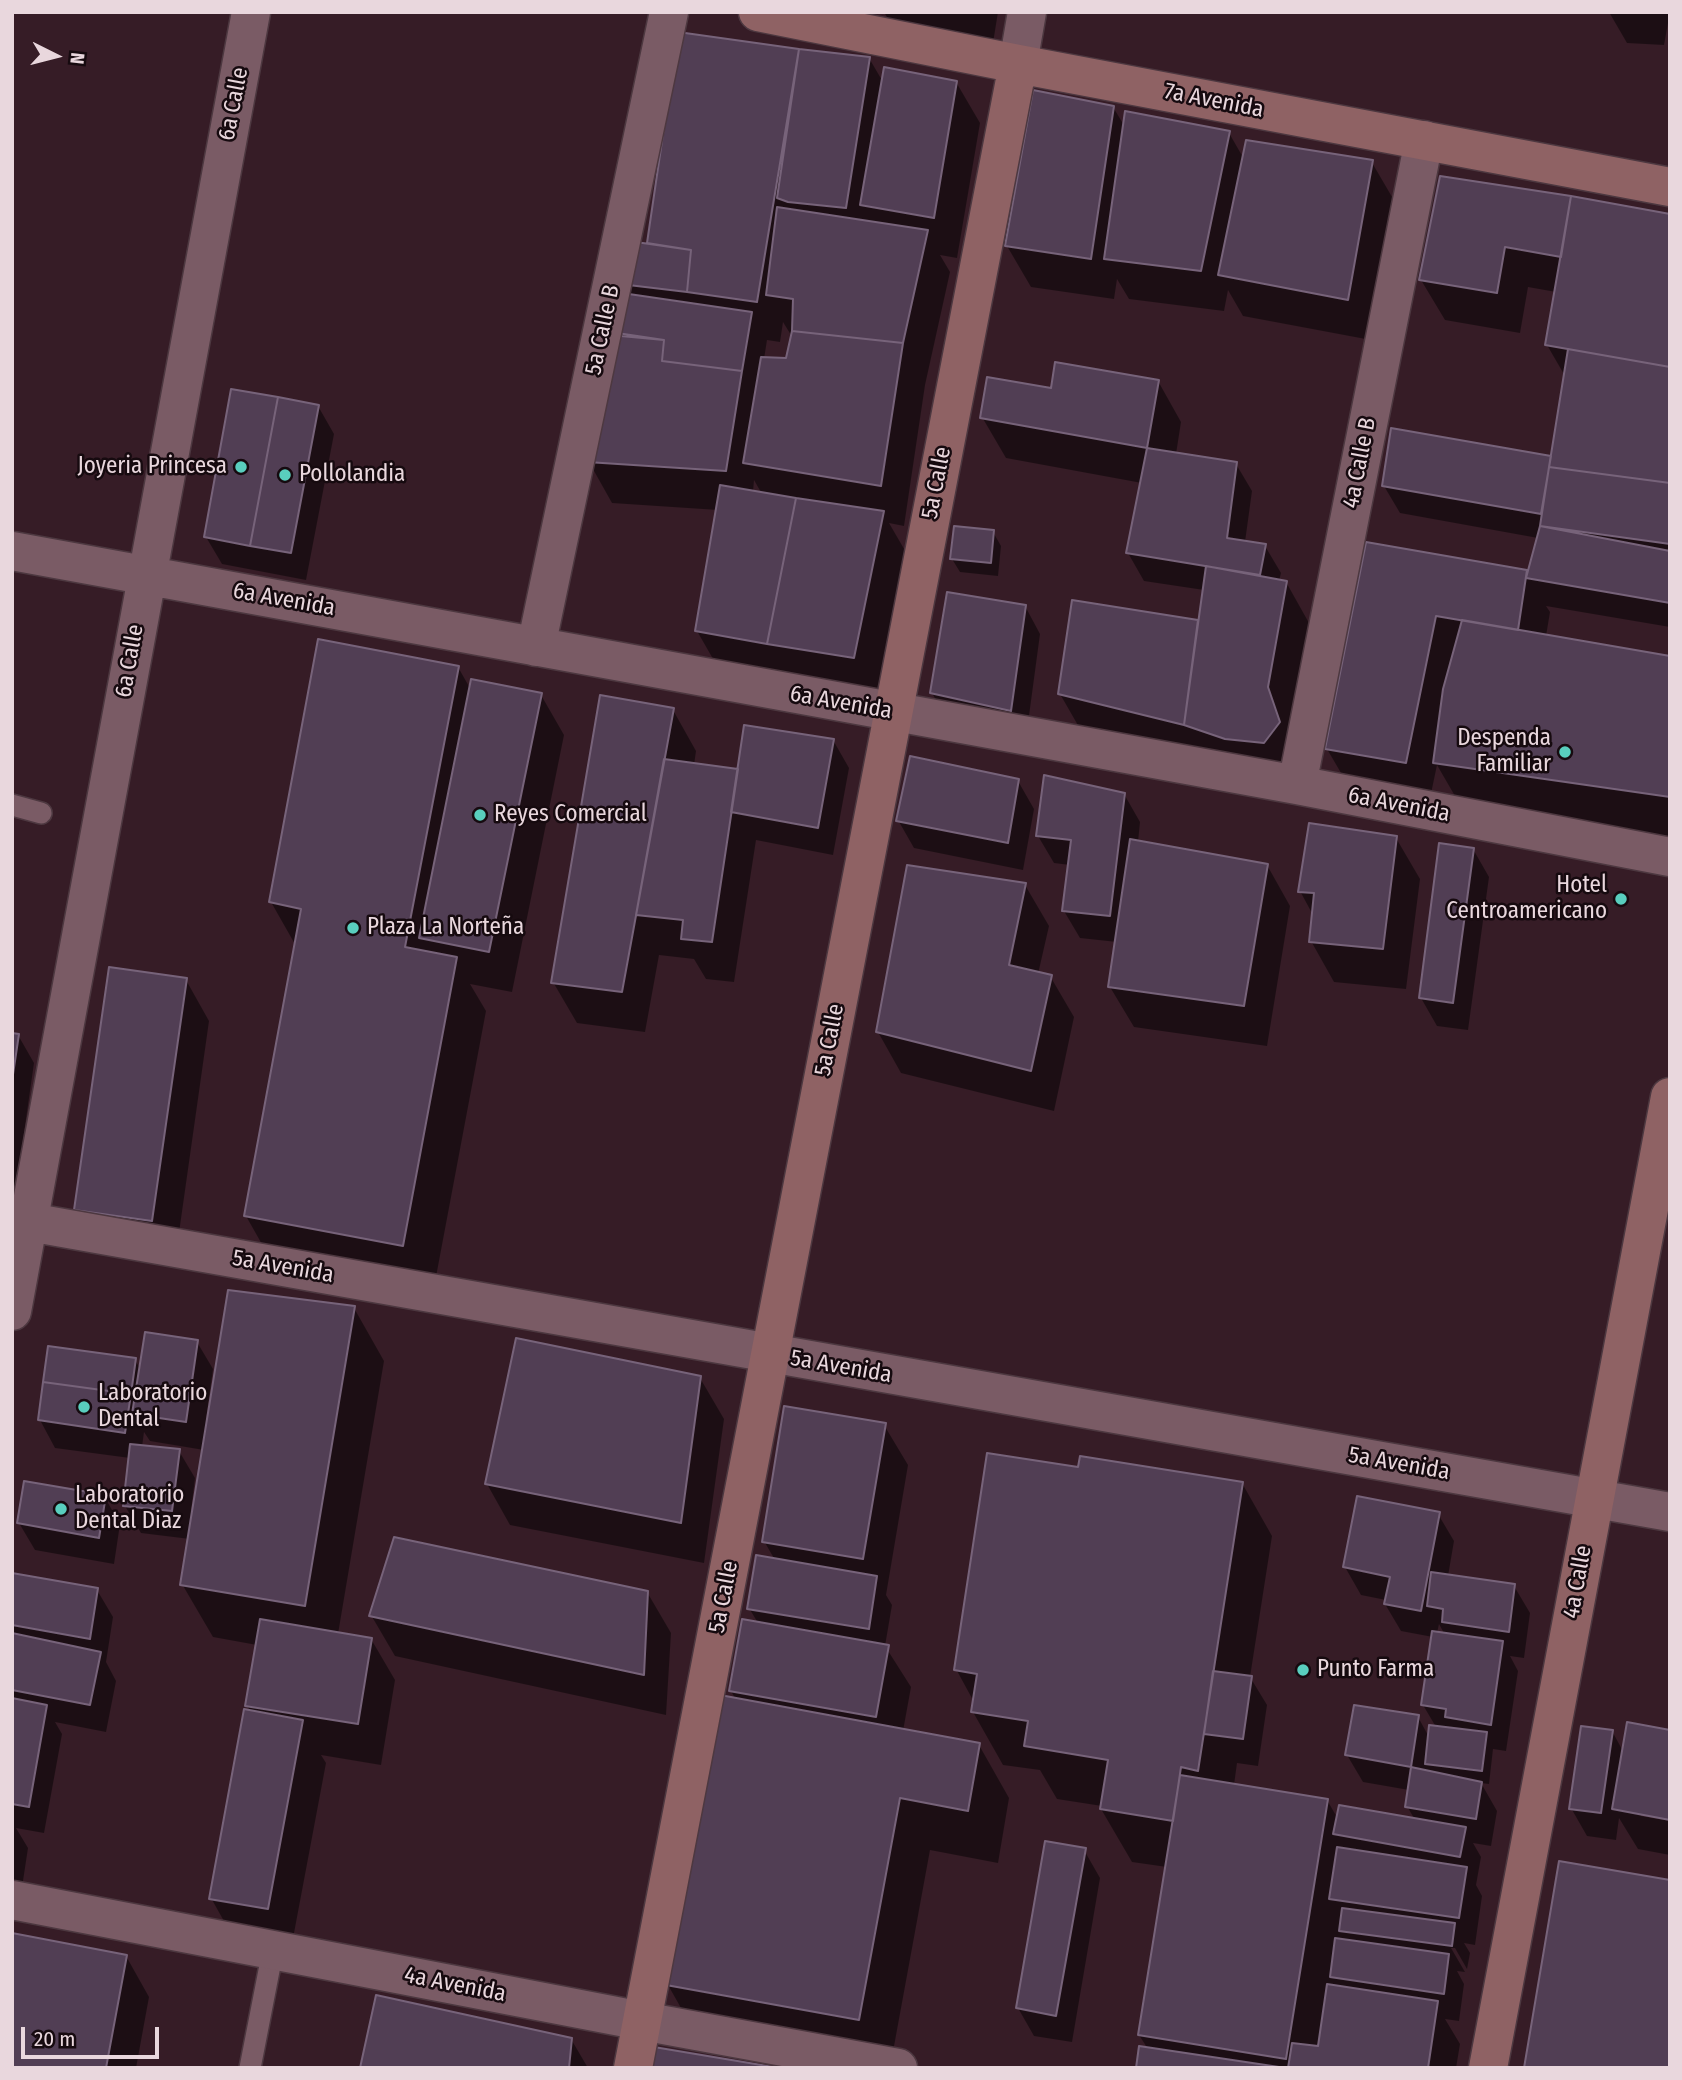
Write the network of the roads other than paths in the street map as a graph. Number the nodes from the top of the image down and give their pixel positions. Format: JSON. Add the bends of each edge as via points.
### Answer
{"nodes":[{"id":1,"x":251,"y":12,"type":"edge"},
{"id":2,"x":669,"y":12,"type":"edge"},
{"id":3,"x":758,"y":12,"type":"edge"},
{"id":4,"x":1027,"y":12,"type":"edge"},
{"id":5,"x":1018,"y":64,"type":"junction"},
{"id":6,"x":1424,"y":140,"type":"junction"},
{"id":7,"x":1670,"y":187,"type":"edge"},
{"id":8,"x":12,"y":551,"type":"edge"},
{"id":9,"x":146,"y":575,"type":"junction"},
{"id":10,"x":537,"y":647,"type":"junction"},
{"id":11,"x":893,"y":712,"type":"junction"},
{"id":12,"x":1297,"y":785,"type":"junction"},
{"id":13,"x":12,"y":805,"type":"edge"},
{"id":14,"x":41,"y":813,"type":"dead end"},
{"id":15,"x":1670,"y":858,"type":"edge"},
{"id":16,"x":1670,"y":1097,"type":"edge"},
{"id":17,"x":20,"y":1221,"type":"edge"},
{"id":18,"x":12,"y":1311,"type":"edge"},
{"id":19,"x":770,"y":1354,"type":"junction"},
{"id":20,"x":1594,"y":1498,"type":"junction"},
{"id":21,"x":1670,"y":1512,"type":"edge"},
{"id":22,"x":12,"y":1900,"type":"edge"},
{"id":23,"x":273,"y":1950,"type":"junction"},
{"id":24,"x":642,"y":2021,"type":"junction"},
{"id":25,"x":250,"y":2068,"type":"edge"},
{"id":26,"x":633,"y":2068,"type":"edge"},
{"id":27,"x":898,"y":2068,"type":"edge"},
{"id":28,"x":1488,"y":2068,"type":"edge"}],
"edges":[{"from":1,"to":9,"type":"street","name":"6a Calle"},
{"from":2,"to":10,"type":"street","name":"5a Calle B"},
{"from":3,"to":5,"type":"street","name":"7a Avenida"},
{"from":4,"to":5,"type":"street","name":"5a Calle"},
{"from":5,"to":6,"type":"street","name":"7a Avenida"},
{"from":5,"to":11,"type":"street","name":"5a Calle"},
{"from":6,"to":7,"type":"street","name":"7a Avenida"},
{"from":6,"to":12,"type":"street","name":"4a Calle B"},
{"from":8,"to":9,"type":"street","name":"6a Avenida"},
{"from":9,"to":10,"type":"street","name":"6a Avenida"},
{"from":9,"to":17,"type":"street","name":"6a Calle"},
{"from":10,"to":11,"type":"street","name":"6a Avenida"},
{"from":11,"to":12,"type":"street","name":"6a Avenida"},
{"from":11,"to":19,"type":"street","name":"5a Calle"},
{"from":12,"to":15,"type":"street","name":"6a Avenida"},
{"from":13,"to":14,"type":"lane"},
{"from":16,"to":20,"type":"street","name":"4a Calle"},
{"from":17,"to":18,"type":"street","name":"6a Calle"},
{"from":17,"to":19,"type":"street","name":"5a Avenida"},
{"from":19,"to":20,"type":"street","name":"5a Avenida"},
{"from":19,"to":24,"type":"street","name":"5a Calle"},
{"from":20,"to":21,"type":"street","name":"5a Avenida"},
{"from":20,"to":28,"type":"street","name":"4a Calle"},
{"from":22,"to":23,"type":"street","name":"4a Avenida"},
{"from":23,"to":24,"type":"street","name":"4a Avenida"},
{"from":23,"to":25,"type":"lane"},
{"from":24,"to":26,"type":"street","name":"5a Calle"},
{"from":24,"to":27,"type":"street","name":"4a Avenida"}]}
